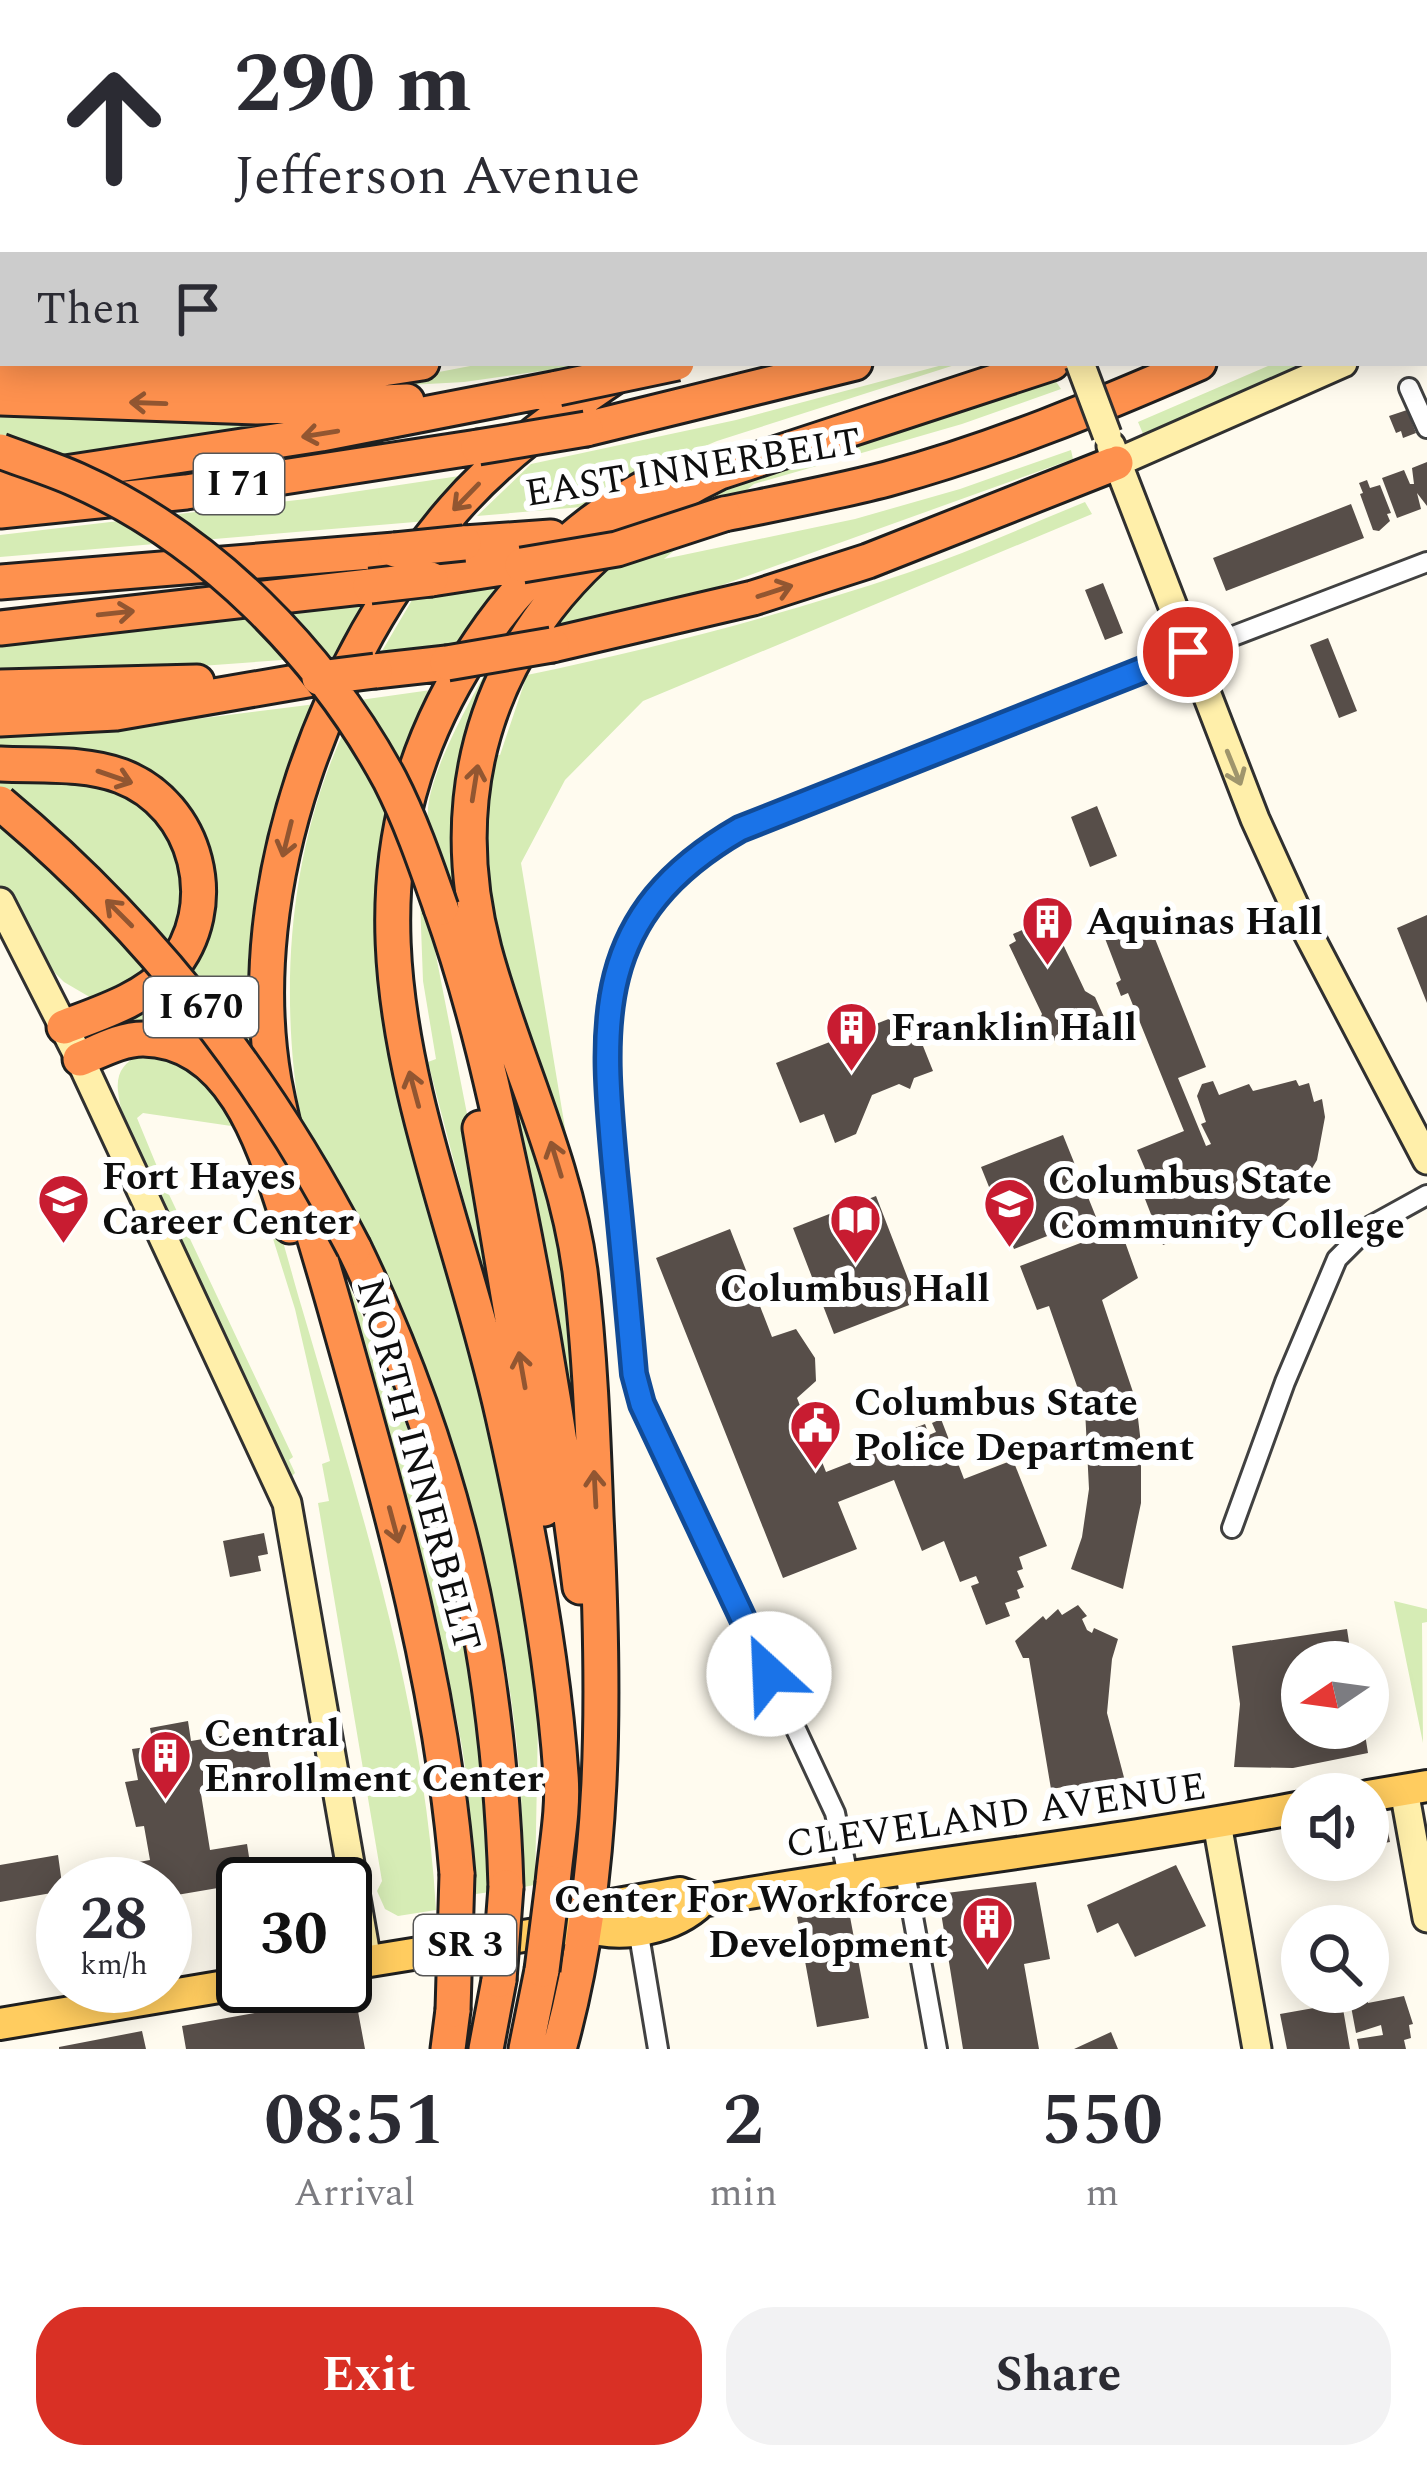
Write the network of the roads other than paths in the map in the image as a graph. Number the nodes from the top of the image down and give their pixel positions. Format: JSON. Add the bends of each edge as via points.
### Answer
{"nodes":[{"id":1,"x":102,"y":366,"type":"edge"},
{"id":2,"x":403,"y":366,"type":"edge"},
{"id":3,"x":629,"y":366,"type":"edge"},
{"id":4,"x":668,"y":366,"type":"edge"},
{"id":5,"x":843,"y":366,"type":"edge"},
{"id":6,"x":1043,"y":366,"type":"edge"},
{"id":7,"x":1081,"y":366,"type":"edge"},
{"id":8,"x":1192,"y":366,"type":"edge"},
{"id":9,"x":1334,"y":366,"type":"edge"},
{"id":10,"x":0,"y":371,"type":"edge"},
{"id":11,"x":188,"y":378,"type":"junction"},
{"id":12,"x":1008,"y":378,"type":"junction"},
{"id":13,"x":1409,"y":388,"type":"dead end"},
{"id":14,"x":0,"y":398,"type":"edge"},
{"id":15,"x":555,"y":403,"type":"junction"},
{"id":16,"x":1427,"y":428,"type":"edge"},
{"id":17,"x":1112,"y":449,"type":"junction"},
{"id":18,"x":0,"y":452,"type":"edge"},
{"id":19,"x":0,"y":483,"type":"edge"},
{"id":20,"x":0,"y":511,"type":"edge"},
{"id":21,"x":724,"y":514,"type":"junction"},
{"id":22,"x":564,"y":534,"type":"junction"},
{"id":23,"x":1427,"y":562,"type":"edge"},
{"id":24,"x":0,"y":582,"type":"edge"},
{"id":25,"x":0,"y":628,"type":"edge"},
{"id":26,"x":1188,"y":652,"type":"junction"},
{"id":27,"x":319,"y":678,"type":"junction"},
{"id":28,"x":0,"y":688,"type":"edge"},
{"id":29,"x":0,"y":719,"type":"edge"},
{"id":30,"x":0,"y":764,"type":"edge"},
{"id":31,"x":0,"y":803,"type":"edge"},
{"id":32,"x":0,"y":902,"type":"edge"},
{"id":33,"x":441,"y":908,"type":"junction"},
{"id":34,"x":64,"y":1027,"type":"junction"},
{"id":35,"x":80,"y":1059,"type":"junction"},
{"id":36,"x":1427,"y":1160,"type":"edge"},
{"id":37,"x":1427,"y":1195,"type":"edge"},
{"id":38,"x":364,"y":1412,"type":"junction"},
{"id":39,"x":1232,"y":1528,"type":"dead end"},
{"id":40,"x":599,"y":1774,"type":"junction"},
{"id":41,"x":562,"y":1778,"type":"junction"},
{"id":42,"x":1416,"y":1788,"type":"edge"},
{"id":43,"x":1281,"y":1812,"type":"edge"},
{"id":44,"x":1216,"y":1823,"type":"junction"},
{"id":45,"x":340,"y":1857,"type":"edge"},
{"id":46,"x":904,"y":1867,"type":"junction"},
{"id":47,"x":848,"y":1876,"type":"junction"},
{"id":48,"x":702,"y":1901,"type":"junction"},
{"id":49,"x":1427,"y":1918,"type":"edge"},
{"id":50,"x":585,"y":1926,"type":"junction"},
{"id":51,"x":638,"y":1929,"type":"junction"},
{"id":52,"x":372,"y":1960,"type":"edge"},
{"id":53,"x":216,"y":1987,"type":"edge"},
{"id":54,"x":0,"y":2024,"type":"edge"},
{"id":55,"x":448,"y":2049,"type":"edge"},
{"id":56,"x":486,"y":2049,"type":"edge"},
{"id":57,"x":526,"y":2049,"type":"edge"},
{"id":58,"x":559,"y":2049,"type":"edge"},
{"id":59,"x":658,"y":2049,"type":"edge"},
{"id":60,"x":937,"y":2049,"type":"edge"},
{"id":61,"x":1257,"y":2049,"type":"edge"}],
"edges":[{"from":1,"to":11,"type":"highway"},
{"from":2,"to":11,"type":"highway","via":[[338,376]]},
{"from":3,"to":15,"type":"highway"},
{"from":4,"to":15,"type":"highway","bridge":true},
{"from":5,"to":20,"type":"highway","number":"I 71","bridge":true,"via":[[586,429],[186,492]]},
{"from":6,"to":12,"type":"highway"},
{"from":7,"to":17,"type":"street","bridge":true},
{"from":8,"to":21,"type":"highway","name":"EAST INNERBELT","number":"I 71","via":[[939,464]]},
{"from":9,"to":17,"type":"street"},
{"from":10,"to":11,"type":"highway"},
{"from":12,"to":22,"type":"highway","name":"NORTH INNERBELT","via":[[890,402],[722,452]]},
{"from":40,"to":12,"type":"highway","one_way":true,"via":[[600,1586],[580,1274],[562,1181],[477,912],[470,815],[487,724],[532,625],[627,526],[720,472]]},
{"from":13,"to":16,"type":"street"},
{"from":15,"to":14,"type":"highway","one_way":true,"via":[[256,407]]},
{"from":15,"to":19,"type":"highway","one_way":true},
{"from":15,"to":38,"type":"highway","name":"NORTH INNERBELT","one_way":true,"via":[[452,511],[377,618],[331,705],[285,844],[268,968],[274,1079]]},
{"from":17,"to":26,"type":"street"},
{"from":27,"to":17,"type":"highway","one_way":true,"bridge":true,"via":[[552,645],[753,598],[868,561]]},
{"from":18,"to":33,"type":"highway","bridge":true,"via":[[79,481],[163,529],[252,600],[360,730],[400,802]]},
{"from":21,"to":22,"type":"highway","name":"EAST INNERBELT","number":"I 71","bridge":true},
{"from":25,"to":21,"type":"highway","one_way":true,"bridge":true,"via":[[522,566],[617,549]]},
{"from":22,"to":24,"type":"highway","name":"EAST INNERBELT","number":"I 71","bridge":true},
{"from":41,"to":22,"type":"highway","name":"NORTH INNERBELT","one_way":true,"via":[[522,1504],[411,1080],[391,906],[412,782],[456,677]]},
{"from":23,"to":26,"type":"street"},
{"from":26,"to":36,"type":"street","one_way":true,"via":[[1277,868]]},
{"from":26,"to":47,"type":"street","via":[[740,829],[663,890],[623,957],[607,1015],[606,1069],[637,1388],[835,1813]]},
{"from":27,"to":28,"type":"highway"},
{"from":27,"to":29,"type":"highway","via":[[116,713]]},
{"from":30,"to":34,"type":"highway","one_way":true,"via":[[120,775],[164,805],[195,854],[197,910],[169,970],[135,997]]},
{"from":56,"to":31,"type":"highway","number":"I 670","one_way":true,"bridge":true,"via":[[506,1866],[497,1730],[459,1523],[412,1378],[354,1248],[280,1115],[149,944]]},
{"from":32,"to":34,"type":"street"},
{"from":33,"to":40,"type":"highway","via":[[470,988],[526,1243],[566,1477]]},
{"from":41,"to":33,"type":"highway","one_way":true,"via":[[563,1647],[554,1577]]},
{"from":34,"to":35,"type":"street"},
{"from":35,"to":38,"type":"highway","via":[[124,1041],[163,1041],[212,1069],[237,1097]]},
{"from":35,"to":45,"type":"street","via":[[287,1503]]},
{"from":37,"to":39,"type":"street","via":[[1369,1227],[1337,1258]]},
{"from":38,"to":55,"type":"highway","name":"NORTH INNERBELT","one_way":true,"bridge":true,"via":[[450,1791],[457,1874]]},
{"from":40,"to":50,"type":"highway"},
{"from":41,"to":57,"type":"highway","name":"NORTH INNERBELT","bridge":true},
{"from":42,"to":49,"type":"street"},
{"from":43,"to":44,"type":"main road","name":"CLEVELAND AVENUE","number":"SR 3"},
{"from":44,"to":46,"type":"main road","name":"CLEVELAND AVENUE","number":"SR 3"},
{"from":44,"to":61,"type":"street"},
{"from":46,"to":47,"type":"main road","name":"CLEVELAND AVENUE","number":"SR 3"},
{"from":46,"to":60,"type":"street"},
{"from":47,"to":48,"type":"main road","name":"CLEVELAND AVENUE","number":"SR 3"},
{"from":48,"to":50,"type":"main road","name":"CLEVELAND AVENUE","number":"SR 3","via":[[680,1893],[607,1906]]},
{"from":48,"to":51,"type":"main road","name":"CLEVELAND AVENUE","number":"SR 3","via":[[685,1918]]},
{"from":50,"to":51,"type":"main road","name":"CLEVELAND AVENUE","number":"SR 3","via":[[608,1934]]},
{"from":50,"to":52,"type":"main road","name":"CLEVELAND AVENUE","number":"SR 3"},
{"from":50,"to":58,"type":"highway"},
{"from":51,"to":59,"type":"street"},
{"from":53,"to":54,"type":"main road"}]}
